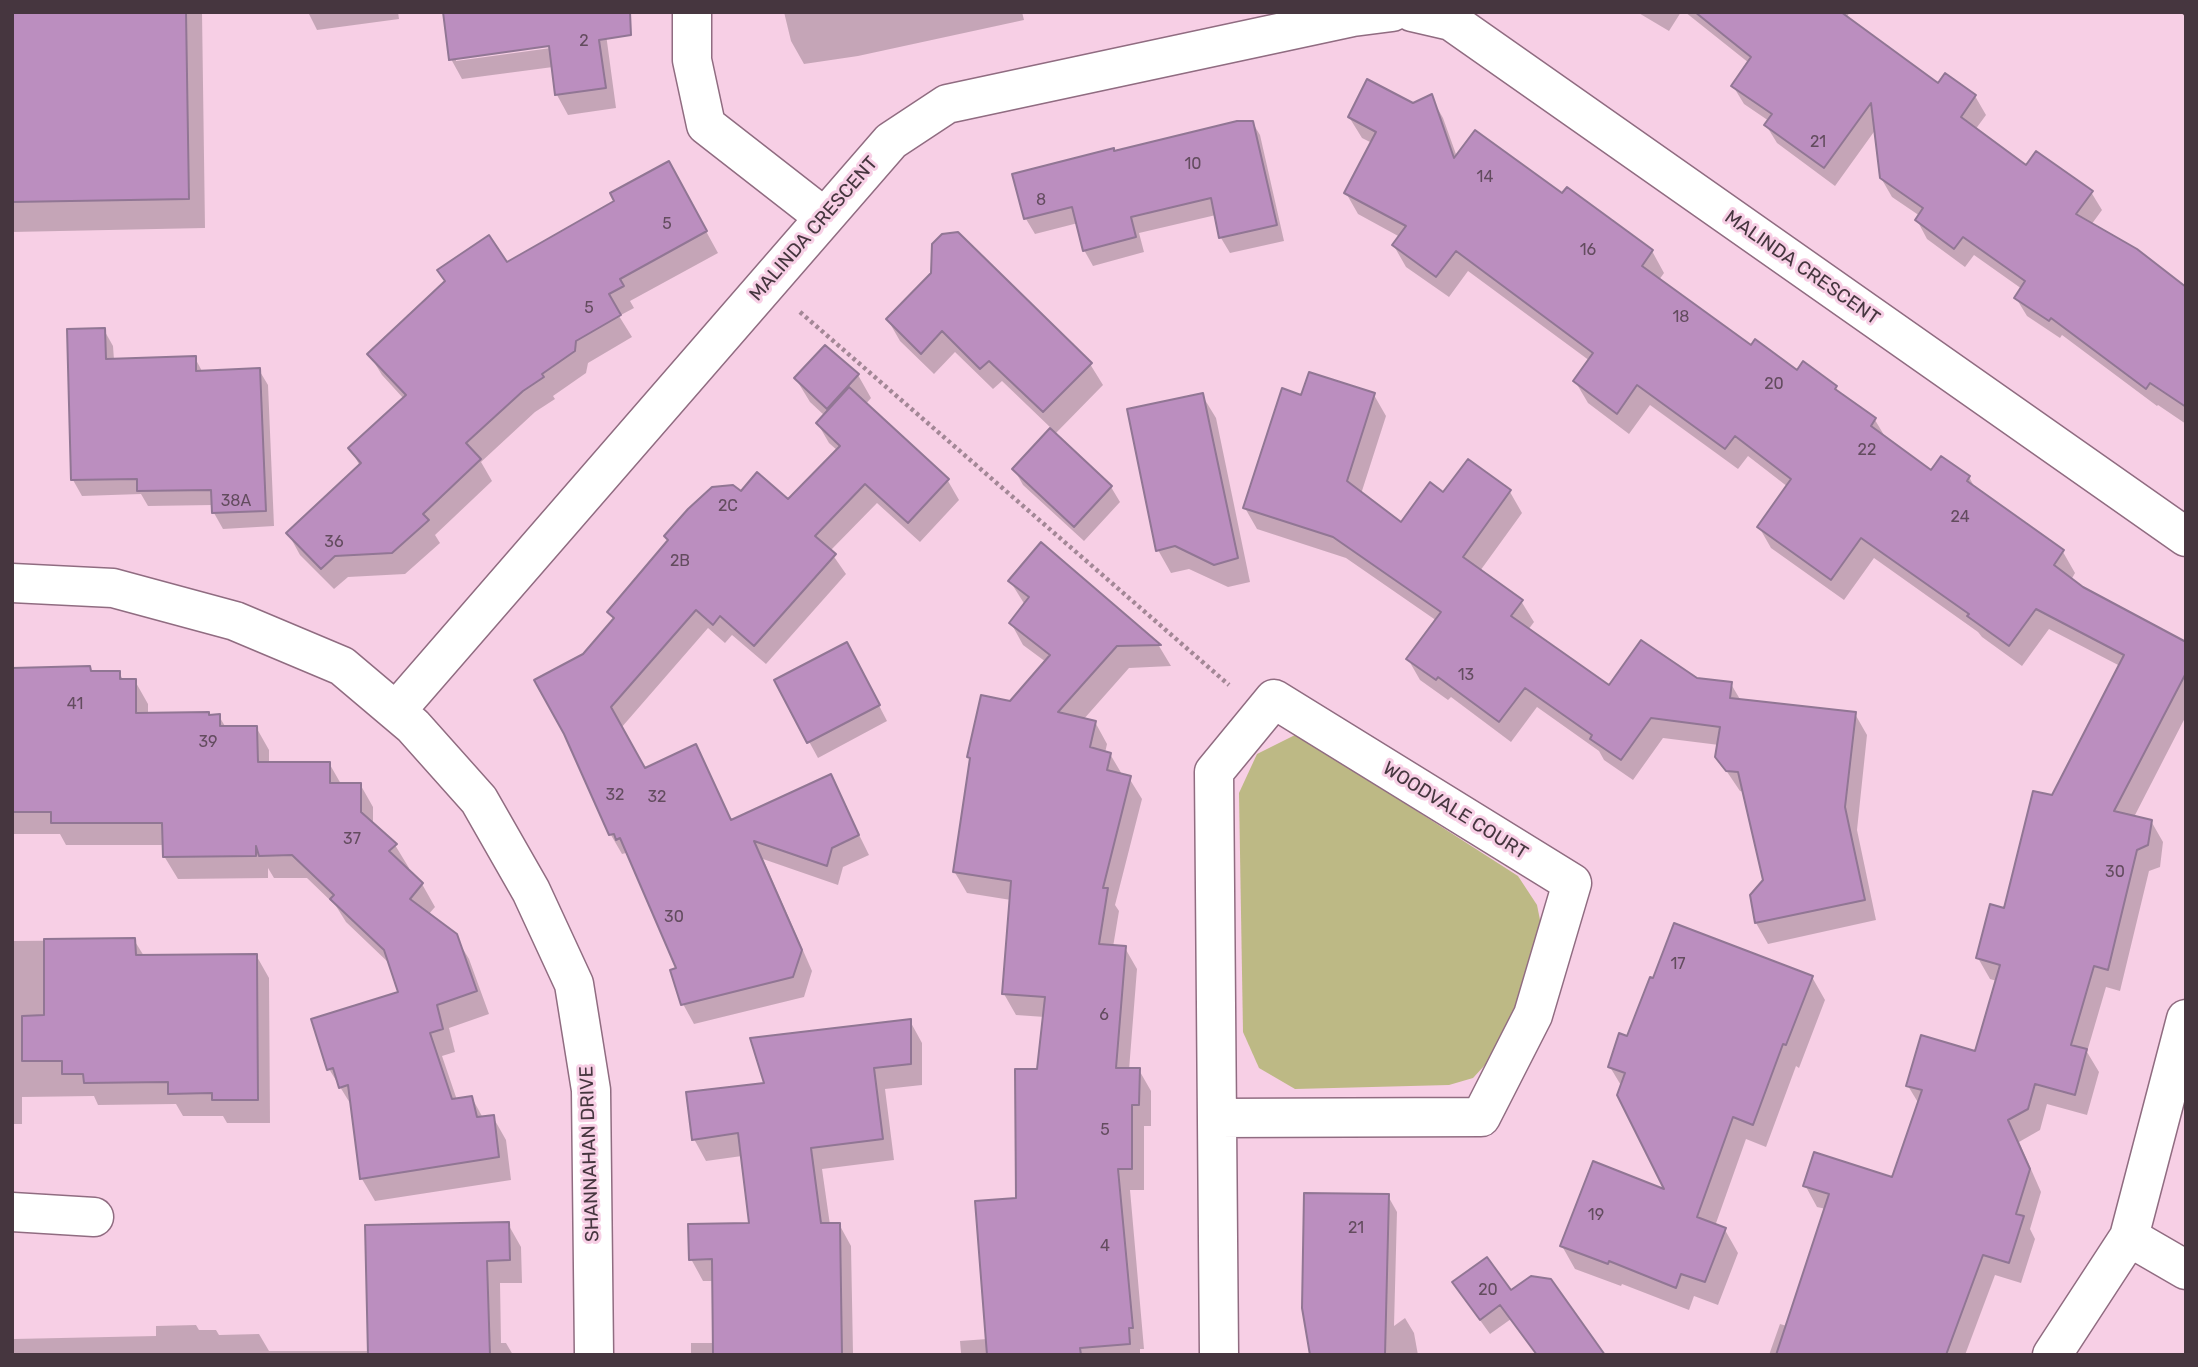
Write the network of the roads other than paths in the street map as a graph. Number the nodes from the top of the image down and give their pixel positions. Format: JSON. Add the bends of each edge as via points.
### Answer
{"nodes":[{"id":1,"x":692,"y":12,"type":"edge"},
{"id":2,"x":1392,"y":12,"type":"edge"},
{"id":3,"x":1412,"y":12,"type":"edge"},
{"id":4,"x":1221,"y":28,"type":"edge"},
{"id":5,"x":824,"y":218,"type":"junction"},
{"id":6,"x":2186,"y":537,"type":"edge"},
{"id":7,"x":12,"y":583,"type":"edge"},
{"id":8,"x":396,"y":711,"type":"junction"},
{"id":9,"x":2186,"y":1019,"type":"edge"},
{"id":10,"x":1217,"y":1118,"type":"junction"},
{"id":11,"x":12,"y":1212,"type":"edge"},
{"id":12,"x":94,"y":1217,"type":"dead end"},
{"id":13,"x":2129,"y":1237,"type":"junction"},
{"id":14,"x":2186,"y":1269,"type":"edge"},
{"id":15,"x":594,"y":1355,"type":"edge"},
{"id":16,"x":1220,"y":1355,"type":"edge"},
{"id":17,"x":2052,"y":1355,"type":"edge"}],
"edges":[{"from":1,"to":5,"type":"street","via":[[692,60],[706,125]]},
{"from":2,"to":4,"type":"street","name":"MALINDA CRESCENT"},
{"from":3,"to":6,"type":"street","name":"MALINDA CRESCENT","via":[[1451,21]]},
{"from":4,"to":5,"type":"street","name":"MALINDA CRESCENT","via":[[947,104],[891,141]]},
{"from":5,"to":8,"type":"street","name":"MALINDA CRESCENT"},
{"from":7,"to":8,"type":"street","name":"SHANNAHAN DRIVE","via":[[113,588],[235,621],[342,666]]},
{"from":8,"to":15,"type":"street","name":"SHANNAHAN DRIVE","via":[[479,800],[531,891],[574,984],[591,1090]]},
{"from":9,"to":13,"type":"street"},
{"from":10,"to":10,"type":"street","name":"WOODVALE COURT","via":[[1214,772],[1274,699],[1572,883],[1533,1015],[1481,1117]]},
{"from":10,"to":16,"type":"street"},
{"from":11,"to":12,"type":"street"},
{"from":13,"to":14,"type":"street"},
{"from":13,"to":17,"type":"street"}]}
